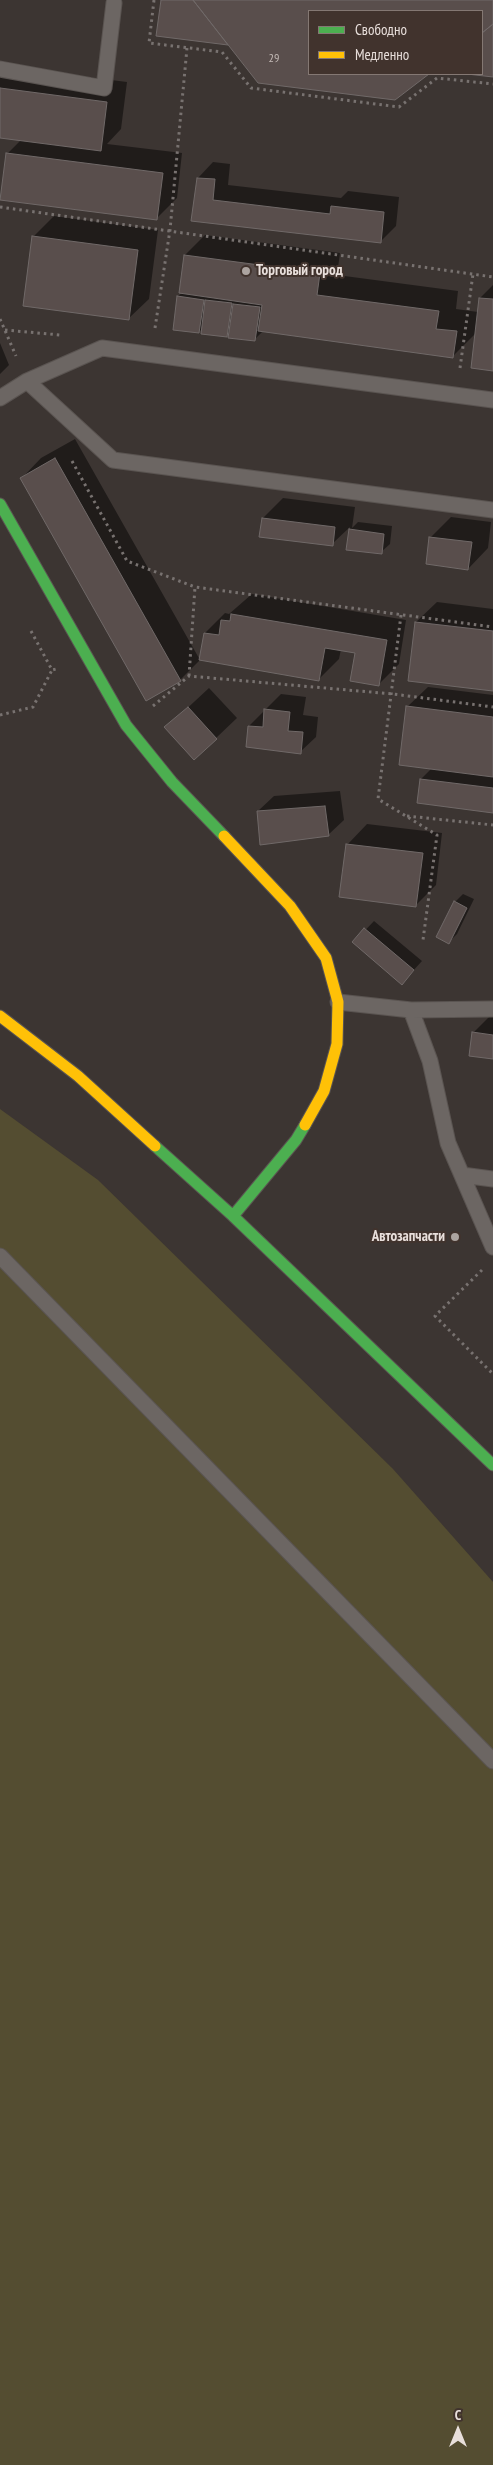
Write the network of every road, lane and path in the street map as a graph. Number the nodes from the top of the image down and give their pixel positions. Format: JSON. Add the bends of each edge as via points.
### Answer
{"nodes":[{"id":1,"x":154,"y":0,"type":"edge"},
{"id":2,"x":114,"y":3,"type":"dead end"},
{"id":3,"x":187,"y":48,"type":"junction"},
{"id":4,"x":0,"y":69,"type":"edge"},
{"id":5,"x":493,"y":84,"type":"edge"},
{"id":6,"x":0,"y":208,"type":"edge"},
{"id":7,"x":170,"y":230,"type":"junction"},
{"id":8,"x":473,"y":274,"type":"junction"},
{"id":9,"x":493,"y":277,"type":"edge"},
{"id":10,"x":154,"y":336,"type":"dead end"},
{"id":11,"x":458,"y":378,"type":"dead end"},
{"id":12,"x":27,"y":381,"type":"junction"},
{"id":13,"x":0,"y":398,"type":"edge"},
{"id":14,"x":493,"y":400,"type":"edge"},
{"id":15,"x":0,"y":504,"type":"edge"},
{"id":16,"x":493,"y":510,"type":"edge"},
{"id":17,"x":401,"y":615,"type":"junction"},
{"id":18,"x":493,"y":627,"type":"edge"},
{"id":19,"x":52,"y":670,"type":"dead end"},
{"id":20,"x":190,"y":676,"type":"junction"},
{"id":21,"x":393,"y":694,"type":"junction"},
{"id":22,"x":493,"y":707,"type":"edge"},
{"id":23,"x":0,"y":715,"type":"edge"},
{"id":24,"x":126,"y":725,"type":"junction"},
{"id":25,"x":404,"y":815,"type":"junction"},
{"id":26,"x":493,"y":825,"type":"edge"},
{"id":27,"x":423,"y":940,"type":"dead end"},
{"id":28,"x":338,"y":1002,"type":"junction"},
{"id":29,"x":411,"y":1010,"type":"junction"},
{"id":30,"x":493,"y":1010,"type":"edge"},
{"id":31,"x":0,"y":1016,"type":"edge"},
{"id":32,"x":462,"y":1175,"type":"junction"},
{"id":33,"x":493,"y":1179,"type":"edge"},
{"id":34,"x":233,"y":1216,"type":"junction"},
{"id":35,"x":493,"y":1247,"type":"edge"},
{"id":36,"x":0,"y":1256,"type":"edge"},
{"id":37,"x":487,"y":1265,"type":"dead end"},
{"id":38,"x":493,"y":1374,"type":"edge"},
{"id":39,"x":493,"y":1465,"type":"edge"},
{"id":40,"x":493,"y":1761,"type":"edge"}],
"edges":[{"from":1,"to":3,"type":"path","via":[[149,43]]},
{"from":2,"to":4,"type":"lane","via":[[104,88]]},
{"from":3,"to":5,"type":"path","via":[[222,52],[251,88],[389,105],[399,106],[437,78]]},
{"from":3,"to":7,"type":"path"},
{"from":6,"to":7,"type":"path"},
{"from":7,"to":8,"type":"path"},
{"from":7,"to":10,"type":"path"},
{"from":8,"to":9,"type":"path"},
{"from":8,"to":11,"type":"path"},
{"from":12,"to":13,"type":"lane"},
{"from":12,"to":14,"type":"lane","via":[[102,348]]},
{"from":12,"to":16,"type":"lane","via":[[113,460]]},
{"from":15,"to":24,"type":"street"},
{"from":17,"to":18,"type":"path"},
{"from":17,"to":20,"type":"path","via":[[195,587]]},
{"from":17,"to":21,"type":"path"},
{"from":19,"to":23,"type":"path","via":[[33,707]]},
{"from":20,"to":21,"type":"path"},
{"from":20,"to":24,"type":"path","via":[[133,723]]},
{"from":21,"to":22,"type":"path"},
{"from":21,"to":25,"type":"path","via":[[378,799]]},
{"from":24,"to":28,"type":"street","via":[[172,782],[290,906],[326,958]]},
{"from":25,"to":26,"type":"path"},
{"from":25,"to":27,"type":"path","via":[[437,835]]},
{"from":28,"to":29,"type":"lane"},
{"from":28,"to":34,"type":"street","via":[[337,1044],[324,1091],[296,1140]]},
{"from":29,"to":30,"type":"lane"},
{"from":29,"to":32,"type":"lane","via":[[430,1061],[448,1143]]},
{"from":31,"to":34,"type":"street","via":[[78,1076]]},
{"from":32,"to":33,"type":"lane"},
{"from":32,"to":35,"type":"lane"},
{"from":34,"to":39,"type":"street"},
{"from":36,"to":40,"type":"lane"},
{"from":37,"to":38,"type":"path","via":[[435,1316]]}]}
